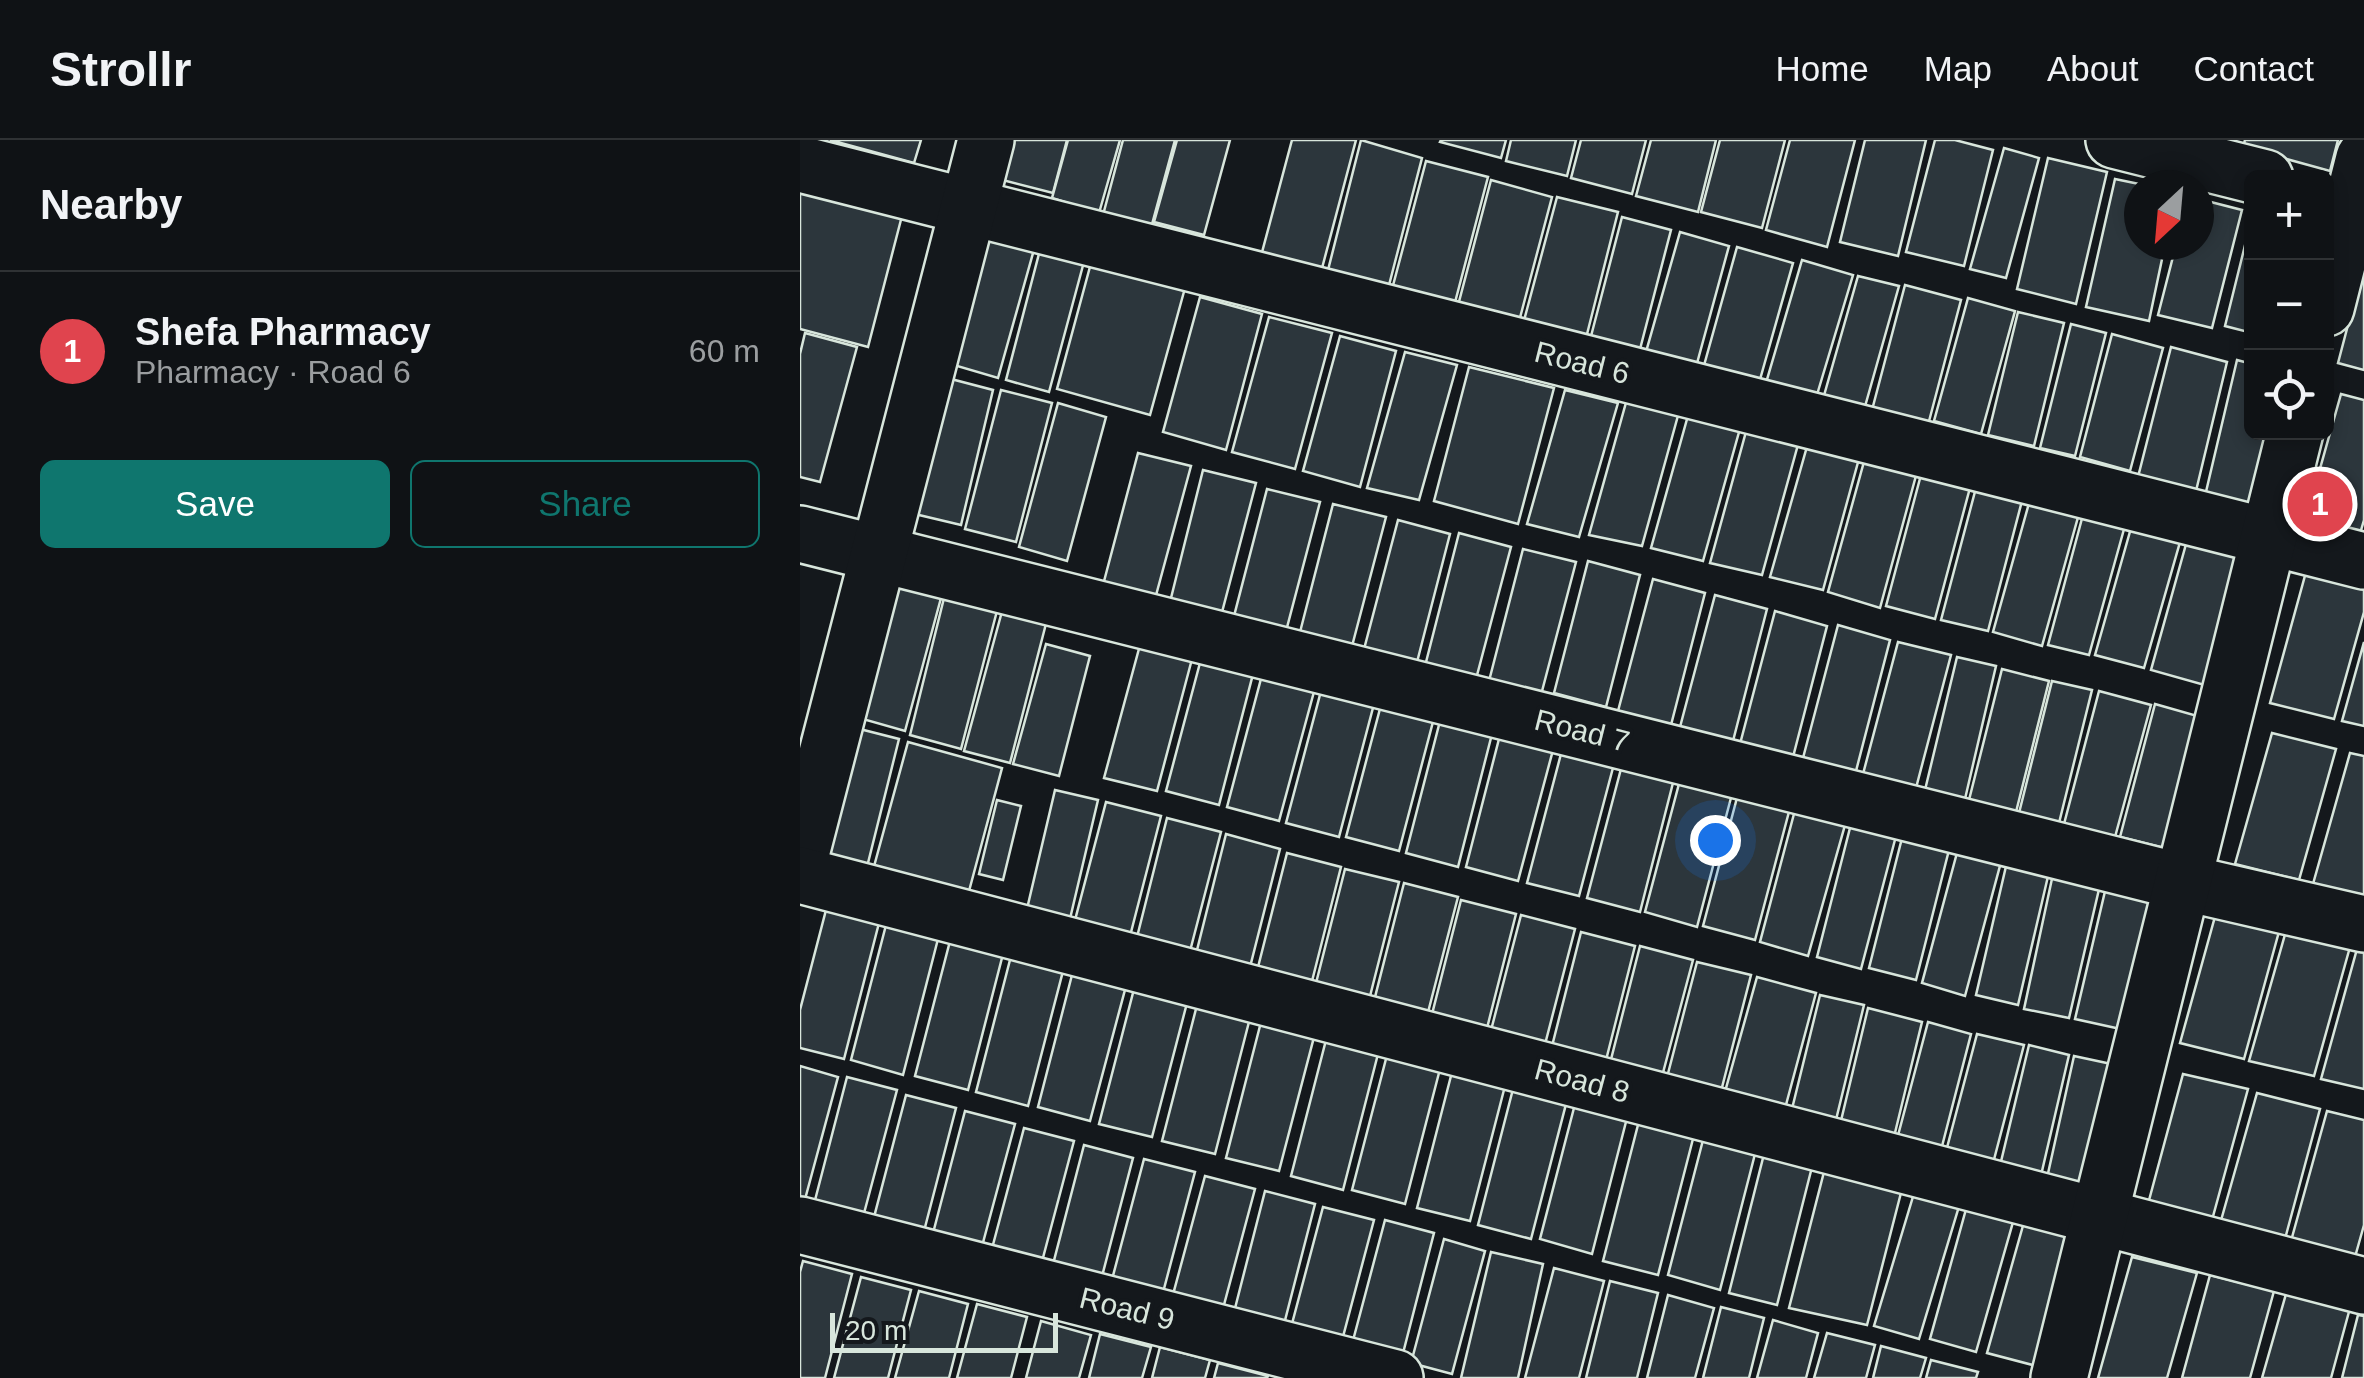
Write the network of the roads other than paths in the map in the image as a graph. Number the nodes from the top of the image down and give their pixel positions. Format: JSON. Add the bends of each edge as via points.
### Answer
{"nodes":[{"id":1,"x":986,"y":140,"type":"edge"},
{"id":2,"x":2114,"y":140,"type":"edge"},
{"id":3,"x":800,"y":164,"type":"edge"},
{"id":4,"x":2244,"y":173,"type":"edge"},
{"id":5,"x":2352,"y":188,"type":"edge"},
{"id":6,"x":969,"y":207,"type":"junction"},
{"id":7,"x":2334,"y":271,"type":"edge"},
{"id":8,"x":2293,"y":440,"type":"edge"},
{"id":9,"x":800,"y":534,"type":"edge"},
{"id":10,"x":2269,"y":537,"type":"junction"},
{"id":11,"x":878,"y":554,"type":"junction"},
{"id":12,"x":2364,"y":561,"type":"edge"},
{"id":13,"x":800,"y":858,"type":"edge"},
{"id":14,"x":800,"y":875,"type":"edge"},
{"id":15,"x":2182,"y":882,"type":"junction"},
{"id":16,"x":2364,"y":924,"type":"edge"},
{"id":17,"x":2099,"y":1216,"type":"junction"},
{"id":18,"x":800,"y":1225,"type":"edge"},
{"id":19,"x":2364,"y":1286,"type":"edge"},
{"id":20,"x":1396,"y":1378,"type":"edge"},
{"id":21,"x":2059,"y":1378,"type":"edge"}],
"edges":[{"from":1,"to":6,"type":"street"},
{"from":2,"to":4,"type":"street"},
{"from":3,"to":6,"type":"street","name":"Road 6"},
{"from":5,"to":7,"type":"street"},
{"from":6,"to":10,"type":"street","name":"Road 6"},
{"from":6,"to":11,"type":"street"},
{"from":8,"to":10,"type":"street"},
{"from":9,"to":11,"type":"street","name":"Road 7"},
{"from":10,"to":12,"type":"street","name":"Road 6"},
{"from":10,"to":15,"type":"street"},
{"from":11,"to":13,"type":"street"},
{"from":11,"to":15,"type":"street","name":"Road 7"},
{"from":14,"to":17,"type":"street","name":"Road 8"},
{"from":15,"to":16,"type":"street","name":"Road 7"},
{"from":15,"to":17,"type":"street"},
{"from":17,"to":19,"type":"street","name":"Road 8"},
{"from":17,"to":21,"type":"street"},
{"from":18,"to":20,"type":"street","name":"Road 9"}]}
